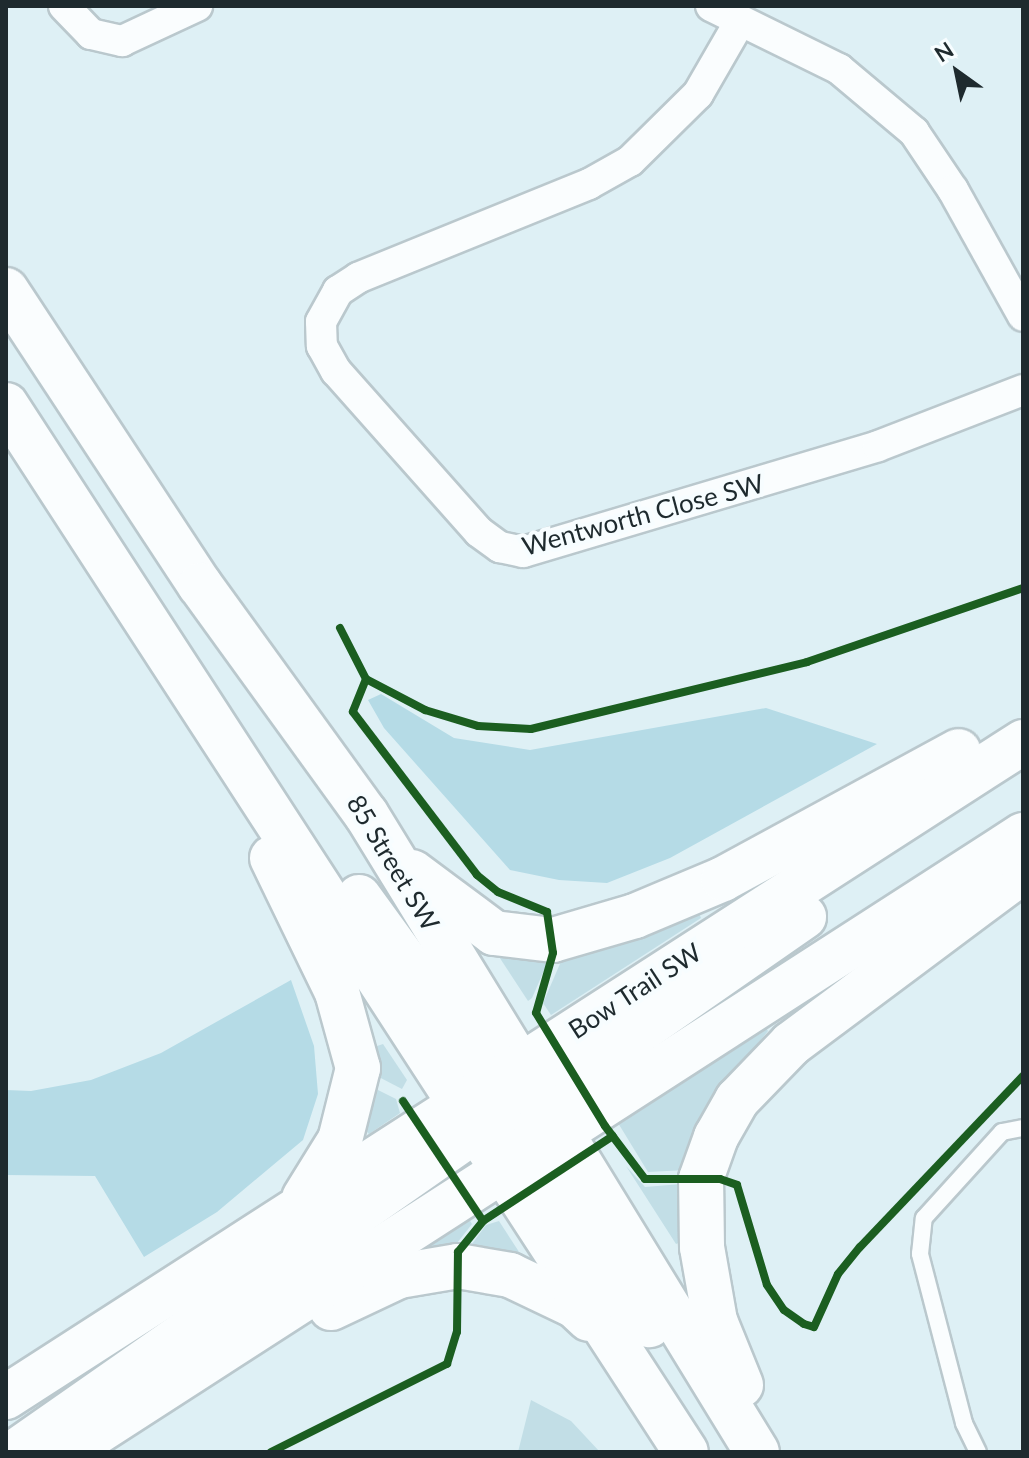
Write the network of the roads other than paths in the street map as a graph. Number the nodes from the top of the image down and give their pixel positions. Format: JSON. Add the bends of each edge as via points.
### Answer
{"nodes":[{"id":1,"x":64,"y":6,"type":"edge"},
{"id":2,"x":197,"y":6,"type":"edge"},
{"id":3,"x":711,"y":6,"type":"edge"},
{"id":4,"x":739,"y":23,"type":"junction"},
{"id":5,"x":6,"y":290,"type":"edge"},
{"id":6,"x":1023,"y":316,"type":"edge"},
{"id":7,"x":1023,"y":390,"type":"edge"},
{"id":8,"x":70,"y":391,"type":"junction"},
{"id":9,"x":12,"y":415,"type":"edge"},
{"id":10,"x":178,"y":665,"type":"junction"},
{"id":11,"x":1023,"y":715,"type":"edge"},
{"id":12,"x":1023,"y":742,"type":"edge"},
{"id":13,"x":1023,"y":761,"type":"edge"},
{"id":14,"x":366,"y":814,"type":"junction"},
{"id":15,"x":1023,"y":835,"type":"edge"},
{"id":16,"x":1023,"y":871,"type":"edge"},
{"id":17,"x":509,"y":1119,"type":"junction"},
{"id":18,"x":1023,"y":1128,"type":"edge"},
{"id":19,"x":292,"y":1214,"type":"junction"},
{"id":20,"x":609,"y":1336,"type":"junction"},
{"id":21,"x":6,"y":1397,"type":"edge"},
{"id":22,"x":15,"y":1452,"type":"edge"},
{"id":23,"x":66,"y":1452,"type":"edge"},
{"id":24,"x":103,"y":1452,"type":"edge"},
{"id":25,"x":686,"y":1452,"type":"edge"},
{"id":26,"x":742,"y":1452,"type":"edge"},
{"id":27,"x":759,"y":1452,"type":"edge"},
{"id":28,"x":978,"y":1452,"type":"edge"}],
"edges":[{"from":1,"to":2,"type":"street","via":[[91,34],[122,41]]},
{"from":3,"to":4,"type":"street"},
{"from":4,"to":6,"type":"street","via":[[839,69],[914,132]]},
{"from":4,"to":7,"type":"street","name":"Wentworth Close SW","via":[[730,46],[678,119],[620,167],[338,291],[321,322],[322,346],[336,371],[479,532],[500,547],[523,552],[834,461]]},
{"from":5,"to":8,"type":"main road","name":"85 Street SW"},
{"from":8,"to":9,"type":"main road"},
{"from":8,"to":14,"type":"main road","name":"85 Street SW","via":[[200,585]]},
{"from":9,"to":10,"type":"main road","name":"85 Street SW"},
{"from":10,"to":17,"type":"main road","name":"85 Street SW","via":[[221,733]]},
{"from":10,"to":19,"type":"main road","via":[[337,992],[354,1043],[357,1082],[344,1129]]},
{"from":11,"to":14,"type":"main road","via":[[734,873],[635,916],[553,940],[494,933],[468,918],[417,879]]},
{"from":12,"to":17,"type":"main road","name":"Bow Trail SW"},
{"from":13,"to":17,"type":"main road"},
{"from":14,"to":17,"type":"main road","name":"85 Street SW"},
{"from":15,"to":17,"type":"main road","name":"Bow Trail SW"},
{"from":16,"to":27,"type":"main road","via":[[791,1044],[737,1100],[716,1137],[701,1179],[699,1210],[707,1293]]},
{"from":17,"to":19,"type":"main road","name":"Bow Trail SW"},
{"from":17,"to":20,"type":"main road","name":"85 Street SW"},
{"from":17,"to":22,"type":"main road"},
{"from":17,"to":23,"type":"main road","name":"Bow Trail SW"},
{"from":17,"to":26,"type":"main road"},
{"from":17,"to":27,"type":"main road","name":"85 Street SW"},
{"from":18,"to":28,"type":"lane","via":[[1002,1132],[924,1218],[920,1254],[964,1423]]},
{"from":19,"to":21,"type":"main road","name":"Bow Trail SW"},
{"from":20,"to":24,"type":"main road","via":[[575,1306],[510,1275],[436,1267],[399,1276],[339,1304]]},
{"from":20,"to":25,"type":"main road","name":"85 Street SW"}]}
